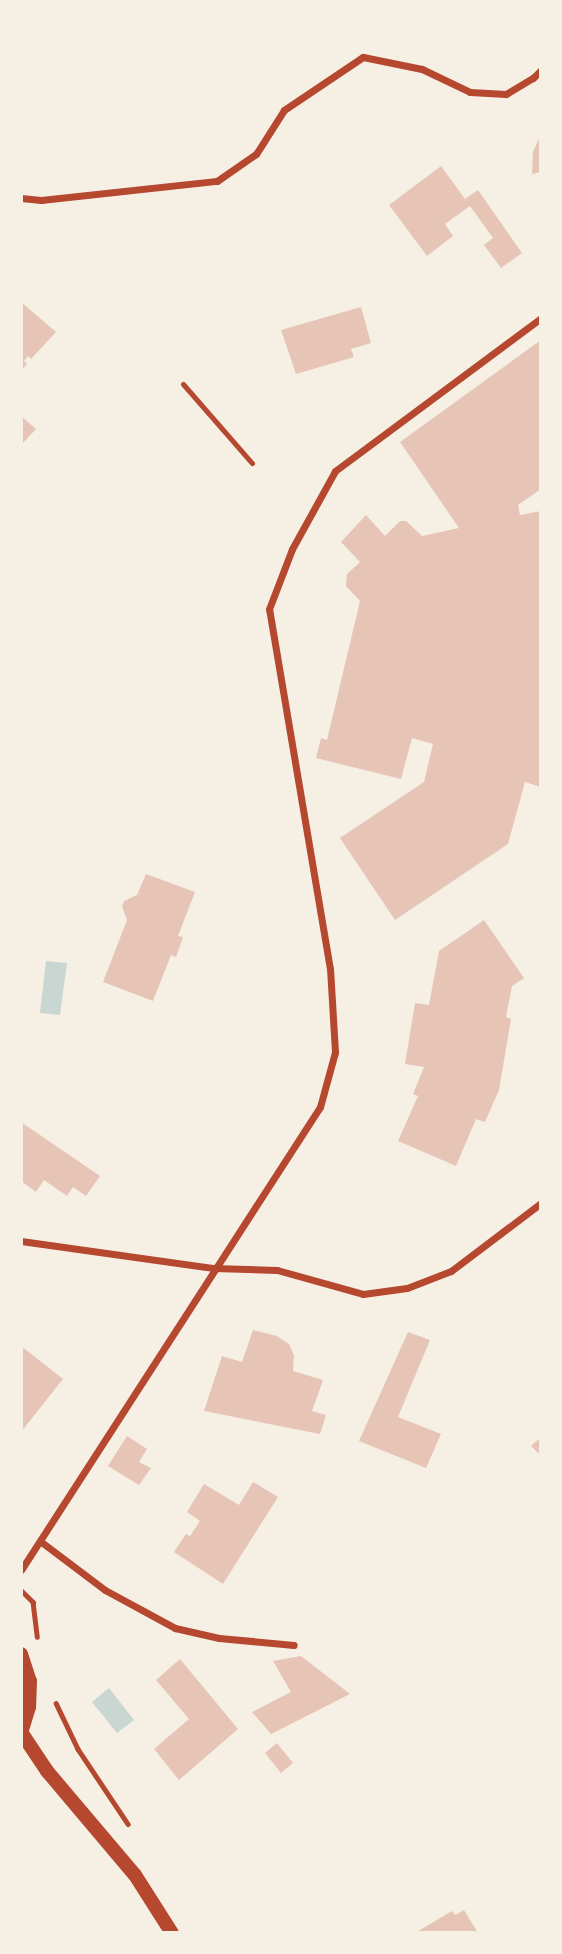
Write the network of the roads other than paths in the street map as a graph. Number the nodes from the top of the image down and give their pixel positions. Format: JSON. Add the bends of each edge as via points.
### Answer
{"nodes":[{"id":1,"x":541,"y":69,"type":"edge"},
{"id":2,"x":21,"y":198,"type":"edge"},
{"id":3,"x":541,"y":318,"type":"edge"},
{"id":4,"x":183,"y":384,"type":"dead end"},
{"id":5,"x":252,"y":463,"type":"dead end"},
{"id":6,"x":541,"y":1203,"type":"edge"},
{"id":7,"x":21,"y":1241,"type":"edge"},
{"id":8,"x":214,"y":1268,"type":"junction"},
{"id":9,"x":40,"y":1541,"type":"junction"},
{"id":10,"x":21,"y":1570,"type":"edge"},
{"id":11,"x":294,"y":1645,"type":"dead end"},
{"id":12,"x":21,"y":1654,"type":"edge"},
{"id":13,"x":21,"y":1732,"type":"edge"},
{"id":14,"x":172,"y":1933,"type":"edge"}],
"edges":[{"from":1,"to":2,"type":"street","via":[[506,94],[470,92],[422,69],[363,57],[284,110],[256,154],[217,181],[41,200]]},
{"from":3,"to":8,"type":"street","via":[[335,471],[292,549],[269,609],[330,969],[335,1052],[320,1107]]},
{"from":4,"to":5,"type":"lane"},
{"from":6,"to":8,"type":"street","via":[[451,1270],[407,1288],[363,1294],[277,1270]]},
{"from":7,"to":8,"type":"street"},
{"from":8,"to":9,"type":"street"},
{"from":9,"to":10,"type":"street"},
{"from":9,"to":11,"type":"street","via":[[105,1590],[175,1628],[219,1638]]},
{"from":12,"to":13,"type":"main road","via":[[30,1681],[29,1707]]},
{"from":13,"to":14,"type":"main road","via":[[47,1771],[135,1875]]}]}
